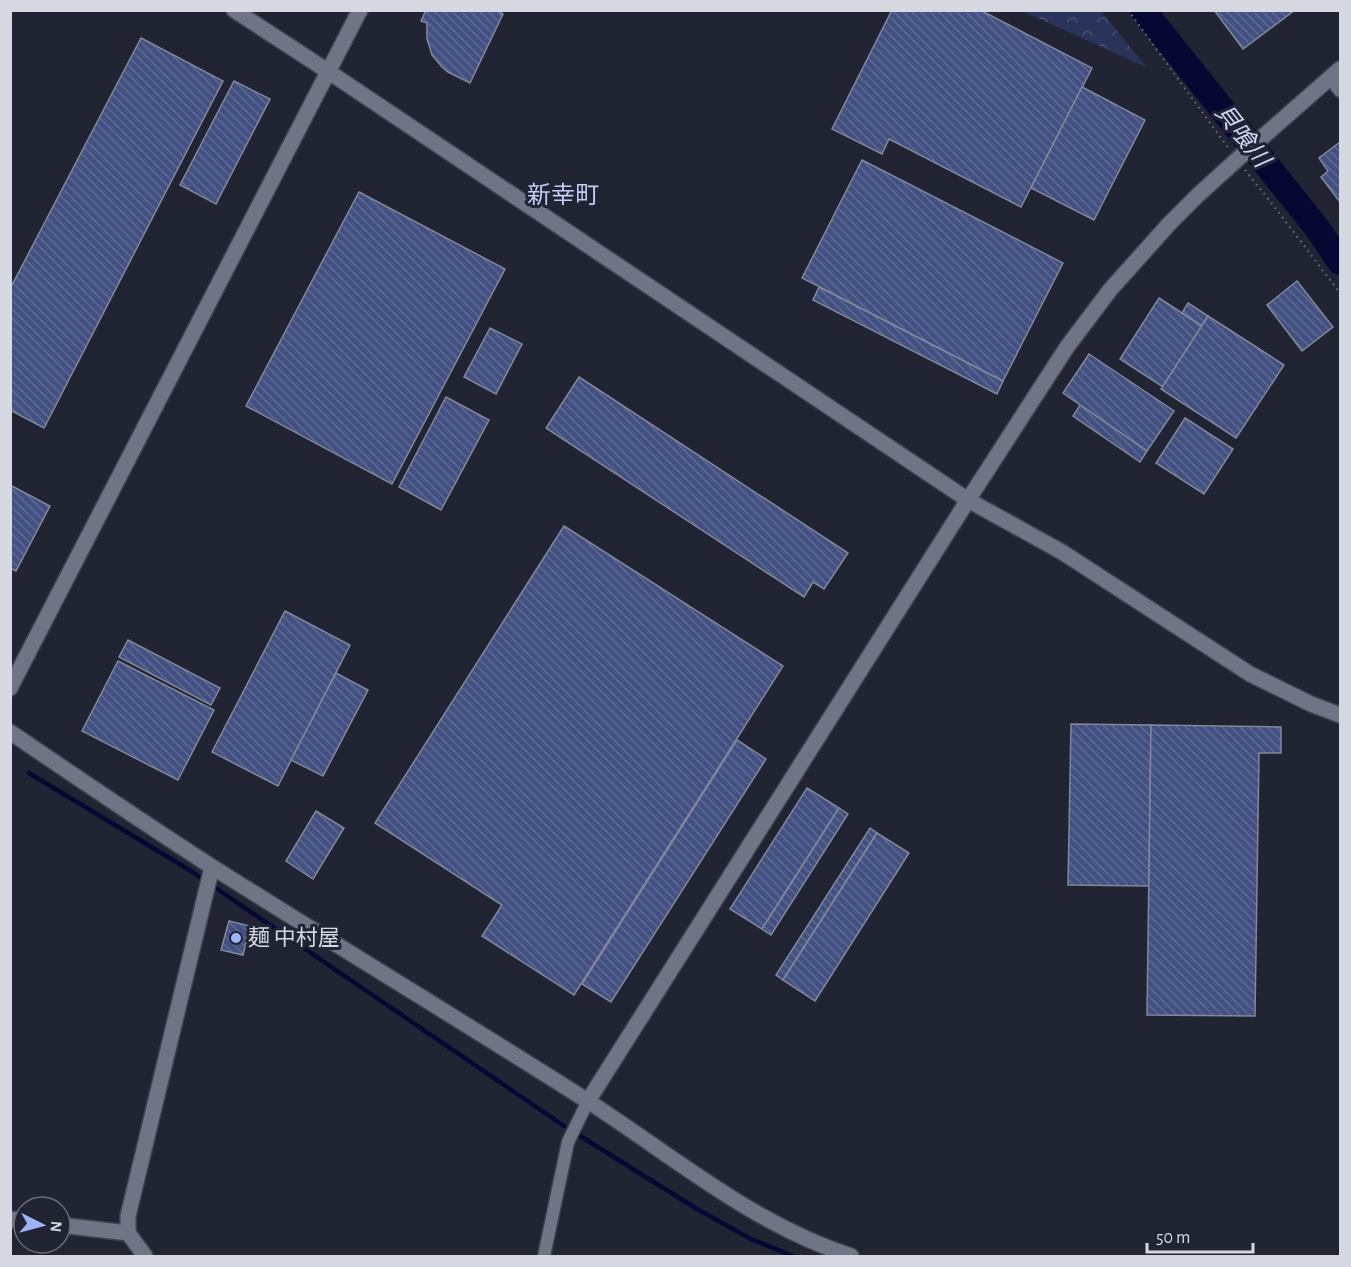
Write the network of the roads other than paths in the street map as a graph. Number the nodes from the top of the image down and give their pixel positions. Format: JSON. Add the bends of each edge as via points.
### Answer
{"nodes":[{"id":1,"x":234,"y":10,"type":"edge"},
{"id":2,"x":360,"y":10,"type":"edge"},
{"id":3,"x":329,"y":72,"type":"junction"},
{"id":4,"x":1335,"y":74,"type":"edge"},
{"id":5,"x":1341,"y":92,"type":"edge"},
{"id":6,"x":968,"y":500,"type":"junction"},
{"id":7,"x":10,"y":688,"type":"edge"},
{"id":8,"x":1341,"y":715,"type":"edge"},
{"id":9,"x":10,"y":732,"type":"edge"},
{"id":10,"x":212,"y":867,"type":"junction"},
{"id":11,"x":588,"y":1101,"type":"junction"},
{"id":12,"x":72,"y":1226,"type":"edge"},
{"id":13,"x":129,"y":1233,"type":"junction"},
{"id":14,"x":145,"y":1257,"type":"edge"},
{"id":15,"x":544,"y":1257,"type":"edge"},
{"id":16,"x":851,"y":1257,"type":"edge"}],
"edges":[{"from":1,"to":3,"type":"street"},
{"from":2,"to":3,"type":"street"},
{"from":3,"to":6,"type":"street"},
{"from":3,"to":7,"type":"street"},
{"from":4,"to":5,"type":"street"},
{"from":4,"to":6,"type":"street","via":[[1198,195],[1110,290],[1067,347]]},
{"from":6,"to":8,"type":"street","via":[[1062,552],[1250,674]]},
{"from":6,"to":11,"type":"street"},
{"from":9,"to":10,"type":"street"},
{"from":10,"to":11,"type":"street"},
{"from":10,"to":13,"type":"street","via":[[128,1216]]},
{"from":11,"to":15,"type":"street","via":[[568,1142]]},
{"from":11,"to":16,"type":"street","via":[[727,1196],[801,1236]]},
{"from":12,"to":13,"type":"street"},
{"from":13,"to":14,"type":"street"}]}
